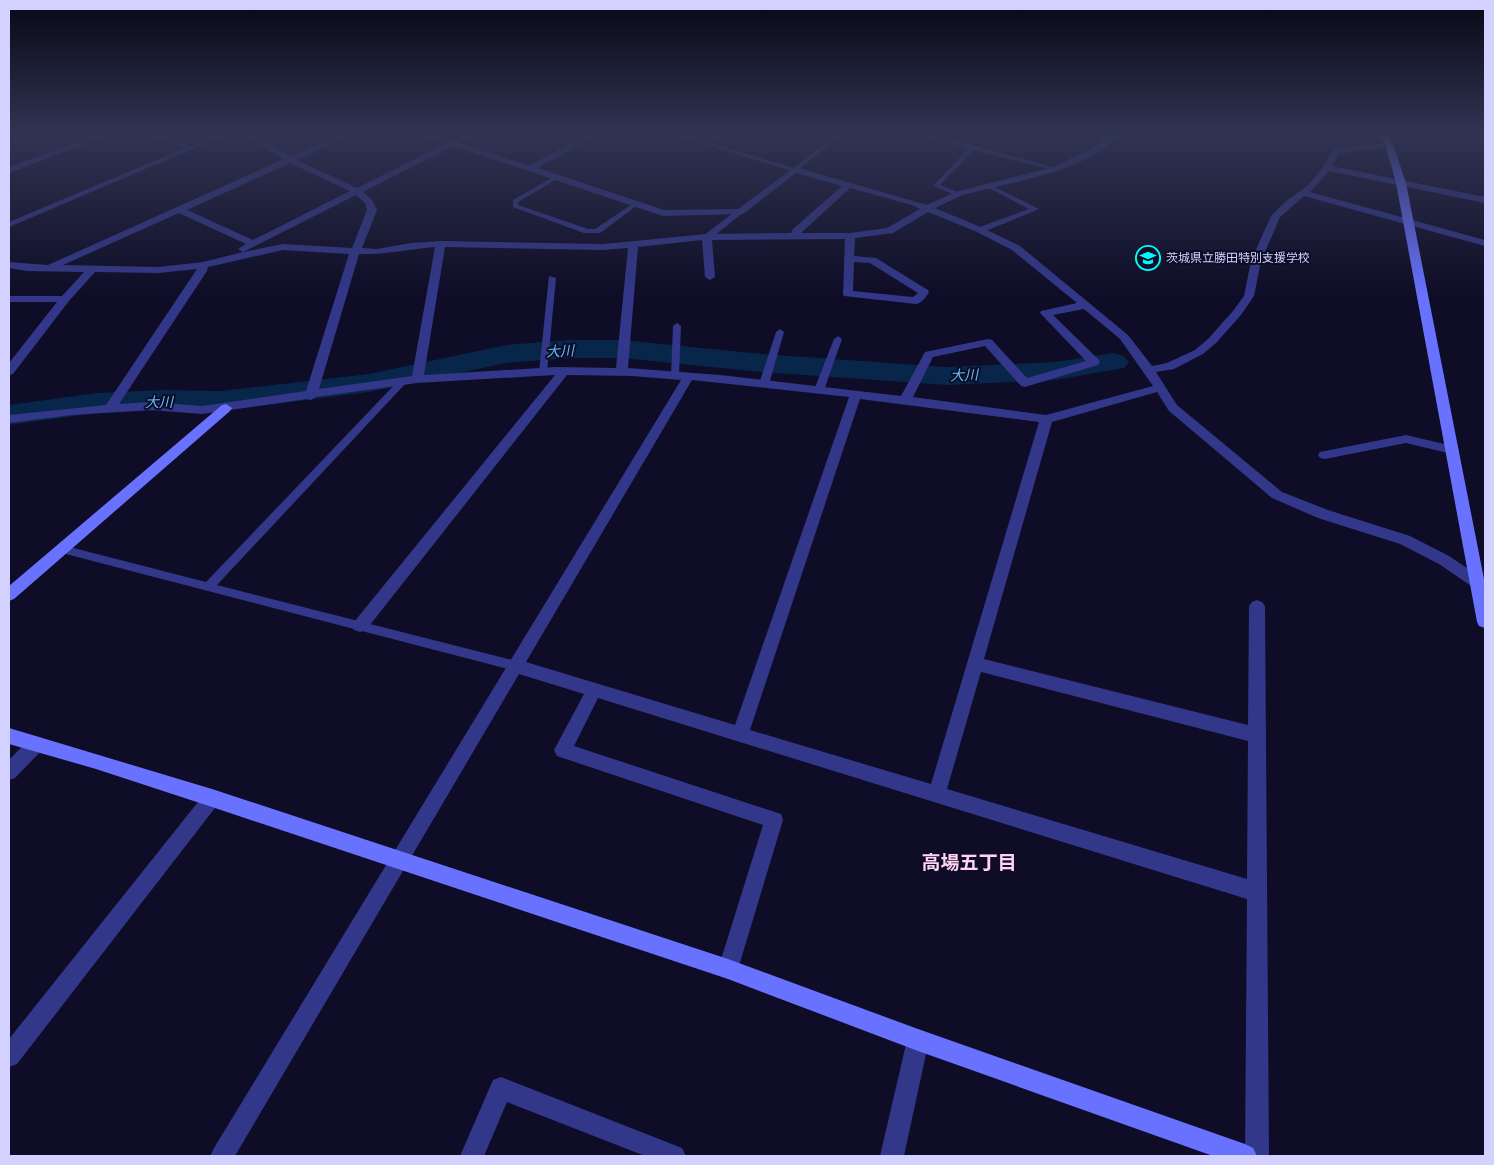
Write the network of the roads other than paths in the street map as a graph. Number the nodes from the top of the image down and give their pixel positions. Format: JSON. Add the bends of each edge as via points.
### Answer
{"nodes":[{"id":1,"x":98,"y":187,"type":"edge"},
{"id":2,"x":230,"y":187,"type":"edge"},
{"id":3,"x":349,"y":187,"type":"edge"},
{"id":4,"x":364,"y":187,"type":"edge"},
{"id":5,"x":539,"y":187,"type":"edge"},
{"id":6,"x":584,"y":187,"type":"edge"},
{"id":7,"x":772,"y":187,"type":"edge"},
{"id":8,"x":845,"y":187,"type":"edge"},
{"id":9,"x":856,"y":187,"type":"edge"},
{"id":10,"x":940,"y":187,"type":"edge"},
{"id":11,"x":985,"y":187,"type":"edge"},
{"id":12,"x":993,"y":187,"type":"edge"},
{"id":13,"x":1310,"y":187,"type":"edge"},
{"id":14,"x":1402,"y":187,"type":"edge"},
{"id":15,"x":1423,"y":187,"type":"edge"},
{"id":16,"x":357,"y":191,"type":"junction"},
{"id":17,"x":1302,"y":193,"type":"junction"},
{"id":18,"x":958,"y":194,"type":"junction"},
{"id":19,"x":1485,"y":200,"type":"edge"},
{"id":20,"x":636,"y":204,"type":"junction"},
{"id":21,"x":928,"y":208,"type":"junction"},
{"id":22,"x":180,"y":210,"type":"junction"},
{"id":23,"x":740,"y":212,"type":"junction"},
{"id":24,"x":1409,"y":221,"type":"junction"},
{"id":25,"x":9,"y":225,"type":"edge"},
{"id":26,"x":980,"y":230,"type":"junction"},
{"id":27,"x":796,"y":236,"type":"junction"},
{"id":28,"x":850,"y":236,"type":"junction"},
{"id":29,"x":707,"y":237,"type":"junction"},
{"id":30,"x":1485,"y":243,"type":"edge"},
{"id":31,"x":254,"y":244,"type":"junction"},
{"id":32,"x":441,"y":244,"type":"junction"},
{"id":33,"x":633,"y":244,"type":"junction"},
{"id":34,"x":355,"y":252,"type":"junction"},
{"id":35,"x":233,"y":257,"type":"junction"},
{"id":36,"x":849,"y":259,"type":"junction"},
{"id":37,"x":9,"y":265,"type":"edge"},
{"id":38,"x":203,"y":265,"type":"junction"},
{"id":39,"x":48,"y":269,"type":"junction"},
{"id":40,"x":91,"y":270,"type":"junction"},
{"id":41,"x":710,"y":277,"type":"dead end"},
{"id":42,"x":552,"y":278,"type":"dead end"},
{"id":43,"x":9,"y":298,"type":"edge"},
{"id":44,"x":65,"y":299,"type":"junction"},
{"id":45,"x":1086,"y":304,"type":"junction"},
{"id":46,"x":677,"y":326,"type":"dead end"},
{"id":47,"x":780,"y":332,"type":"dead end"},
{"id":48,"x":838,"y":339,"type":"dead end"},
{"id":49,"x":1149,"y":370,"type":"junction"},
{"id":50,"x":9,"y":371,"type":"edge"},
{"id":51,"x":564,"y":371,"type":"junction"},
{"id":52,"x":544,"y":372,"type":"junction"},
{"id":53,"x":622,"y":372,"type":"junction"},
{"id":54,"x":682,"y":377,"type":"junction"},
{"id":55,"x":417,"y":379,"type":"junction"},
{"id":56,"x":403,"y":381,"type":"junction"},
{"id":57,"x":764,"y":384,"type":"junction"},
{"id":58,"x":1160,"y":388,"type":"junction"},
{"id":59,"x":819,"y":390,"type":"junction"},
{"id":60,"x":856,"y":394,"type":"junction"},
{"id":61,"x":311,"y":396,"type":"junction"},
{"id":62,"x":904,"y":400,"type":"junction"},
{"id":63,"x":226,"y":408,"type":"junction"},
{"id":64,"x":109,"y":409,"type":"junction"},
{"id":65,"x":9,"y":419,"type":"edge"},
{"id":66,"x":1046,"y":419,"type":"junction"},
{"id":67,"x":1452,"y":450,"type":"junction"},
{"id":68,"x":1324,"y":456,"type":"dead end"},
{"id":69,"x":62,"y":549,"type":"junction"},
{"id":70,"x":208,"y":586,"type":"junction"},
{"id":71,"x":1482,"y":586,"type":"edge"},
{"id":72,"x":9,"y":595,"type":"edge"},
{"id":73,"x":1257,"y":606,"type":"dead end"},
{"id":74,"x":1485,"y":622,"type":"edge"},
{"id":75,"x":360,"y":626,"type":"junction"},
{"id":76,"x":974,"y":663,"type":"junction"},
{"id":77,"x":516,"y":666,"type":"junction"},
{"id":78,"x":594,"y":690,"type":"junction"},
{"id":79,"x":740,"y":734,"type":"junction"},
{"id":80,"x":1257,"y":735,"type":"junction"},
{"id":81,"x":9,"y":736,"type":"edge"},
{"id":82,"x":36,"y":744,"type":"junction"},
{"id":83,"x":9,"y":772,"type":"edge"},
{"id":84,"x":937,"y":794,"type":"junction"},
{"id":85,"x":212,"y":798,"type":"junction"},
{"id":86,"x":400,"y":860,"type":"junction"},
{"id":87,"x":1257,"y":892,"type":"junction"},
{"id":88,"x":728,"y":969,"type":"junction"},
{"id":89,"x":918,"y":1040,"type":"junction"},
{"id":90,"x":9,"y":1056,"type":"edge"},
{"id":91,"x":222,"y":1156,"type":"edge"},
{"id":92,"x":472,"y":1156,"type":"edge"},
{"id":93,"x":674,"y":1156,"type":"edge"},
{"id":94,"x":892,"y":1156,"type":"edge"},
{"id":95,"x":1245,"y":1156,"type":"edge"},
{"id":96,"x":1257,"y":1156,"type":"edge"}],
"edges":[{"from":1,"to":25,"type":"lane"},
{"from":2,"to":22,"type":"street"},
{"from":3,"to":16,"type":"street"},
{"from":4,"to":16,"type":"street"},
{"from":5,"to":20,"type":"lane","via":[[515,201],[515,206],[587,231],[597,231]]},
{"from":6,"to":20,"type":"street"},
{"from":7,"to":23,"type":"street"},
{"from":8,"to":27,"type":"street","via":[[796,230]]},
{"from":9,"to":21,"type":"street"},
{"from":10,"to":18,"type":"lane"},
{"from":11,"to":18,"type":"street"},
{"from":12,"to":26,"type":"lane","via":[[1035,209]]},
{"from":13,"to":17,"type":"street"},
{"from":14,"to":24,"type":"street"},
{"from":15,"to":19,"type":"street"},
{"from":16,"to":31,"type":"street"},
{"from":16,"to":34,"type":"street","via":[[369,202],[372,210]]},
{"from":17,"to":24,"type":"street"},
{"from":17,"to":49,"type":"street","via":[[1276,216],[1256,261],[1249,296],[1238,312],[1198,352],[1170,366]]},
{"from":18,"to":21,"type":"street"},
{"from":20,"to":23,"type":"street","via":[[663,214]]},
{"from":21,"to":26,"type":"street"},
{"from":21,"to":28,"type":"street","via":[[890,231]]},
{"from":22,"to":31,"type":"street"},
{"from":22,"to":39,"type":"street"},
{"from":23,"to":29,"type":"lane"},
{"from":24,"to":30,"type":"street"},
{"from":24,"to":67,"type":"street"},
{"from":26,"to":45,"type":"street","via":[[1016,248]]},
{"from":27,"to":28,"type":"street"},
{"from":27,"to":29,"type":"street"},
{"from":28,"to":36,"type":"street"},
{"from":29,"to":33,"type":"street"},
{"from":29,"to":41,"type":"street"},
{"from":31,"to":35,"type":"street","via":[[233,254]]},
{"from":32,"to":33,"type":"street","via":[[603,247]]},
{"from":32,"to":34,"type":"street"},
{"from":32,"to":55,"type":"street"},
{"from":33,"to":53,"type":"street"},
{"from":34,"to":35,"type":"street","via":[[283,247]]},
{"from":34,"to":61,"type":"street"},
{"from":35,"to":38,"type":"street"},
{"from":36,"to":36,"type":"street","via":[[848,294],[916,302],[924,292],[872,260]]},
{"from":37,"to":39,"type":"street"},
{"from":38,"to":40,"type":"street","via":[[158,270]]},
{"from":38,"to":64,"type":"street"},
{"from":39,"to":40,"type":"street"},
{"from":40,"to":44,"type":"street"},
{"from":42,"to":52,"type":"lane"},
{"from":43,"to":44,"type":"street"},
{"from":44,"to":50,"type":"street"},
{"from":45,"to":49,"type":"street","via":[[1124,337]]},
{"from":45,"to":62,"type":"street","via":[[1045,312],[1094,362],[1025,383],[988,342],[929,354]]},
{"from":46,"to":54,"type":"lane"},
{"from":47,"to":57,"type":"lane"},
{"from":48,"to":59,"type":"lane"},
{"from":49,"to":58,"type":"street"},
{"from":51,"to":52,"type":"street"},
{"from":51,"to":53,"type":"street"},
{"from":51,"to":75,"type":"street"},
{"from":52,"to":55,"type":"street"},
{"from":53,"to":54,"type":"street"},
{"from":54,"to":57,"type":"street"},
{"from":54,"to":77,"type":"street"},
{"from":55,"to":56,"type":"street"},
{"from":56,"to":61,"type":"street"},
{"from":56,"to":70,"type":"lane"},
{"from":57,"to":59,"type":"street"},
{"from":58,"to":66,"type":"street"},
{"from":58,"to":71,"type":"street","via":[[1173,408],[1189,423],[1278,495],[1323,514],[1411,543],[1444,560]]},
{"from":59,"to":60,"type":"street"},
{"from":60,"to":62,"type":"street"},
{"from":60,"to":79,"type":"street"},
{"from":61,"to":63,"type":"street"},
{"from":62,"to":66,"type":"street"},
{"from":63,"to":64,"type":"street","via":[[202,410],[150,406]]},
{"from":63,"to":69,"type":"street"},
{"from":64,"to":65,"type":"street"},
{"from":66,"to":76,"type":"street"},
{"from":67,"to":68,"type":"street","via":[[1406,439]]},
{"from":67,"to":71,"type":"street"},
{"from":69,"to":70,"type":"lane"},
{"from":69,"to":72,"type":"street"},
{"from":70,"to":75,"type":"lane"},
{"from":71,"to":74,"type":"street"},
{"from":73,"to":80,"type":"street"},
{"from":75,"to":77,"type":"lane"},
{"from":76,"to":80,"type":"street"},
{"from":76,"to":84,"type":"street"},
{"from":77,"to":78,"type":"street"},
{"from":77,"to":86,"type":"street"},
{"from":78,"to":79,"type":"street"},
{"from":78,"to":88,"type":"street","via":[[563,750],[774,820]]},
{"from":79,"to":84,"type":"street"},
{"from":80,"to":87,"type":"street"},
{"from":81,"to":82,"type":"street"},
{"from":82,"to":83,"type":"street"},
{"from":82,"to":85,"type":"street"},
{"from":84,"to":87,"type":"street"},
{"from":85,"to":86,"type":"street"},
{"from":85,"to":90,"type":"street"},
{"from":86,"to":88,"type":"street"},
{"from":86,"to":91,"type":"street"},
{"from":87,"to":96,"type":"street"},
{"from":88,"to":89,"type":"street"},
{"from":89,"to":94,"type":"street"},
{"from":89,"to":95,"type":"street"},
{"from":92,"to":93,"type":"street","via":[[501,1088]]}]}
